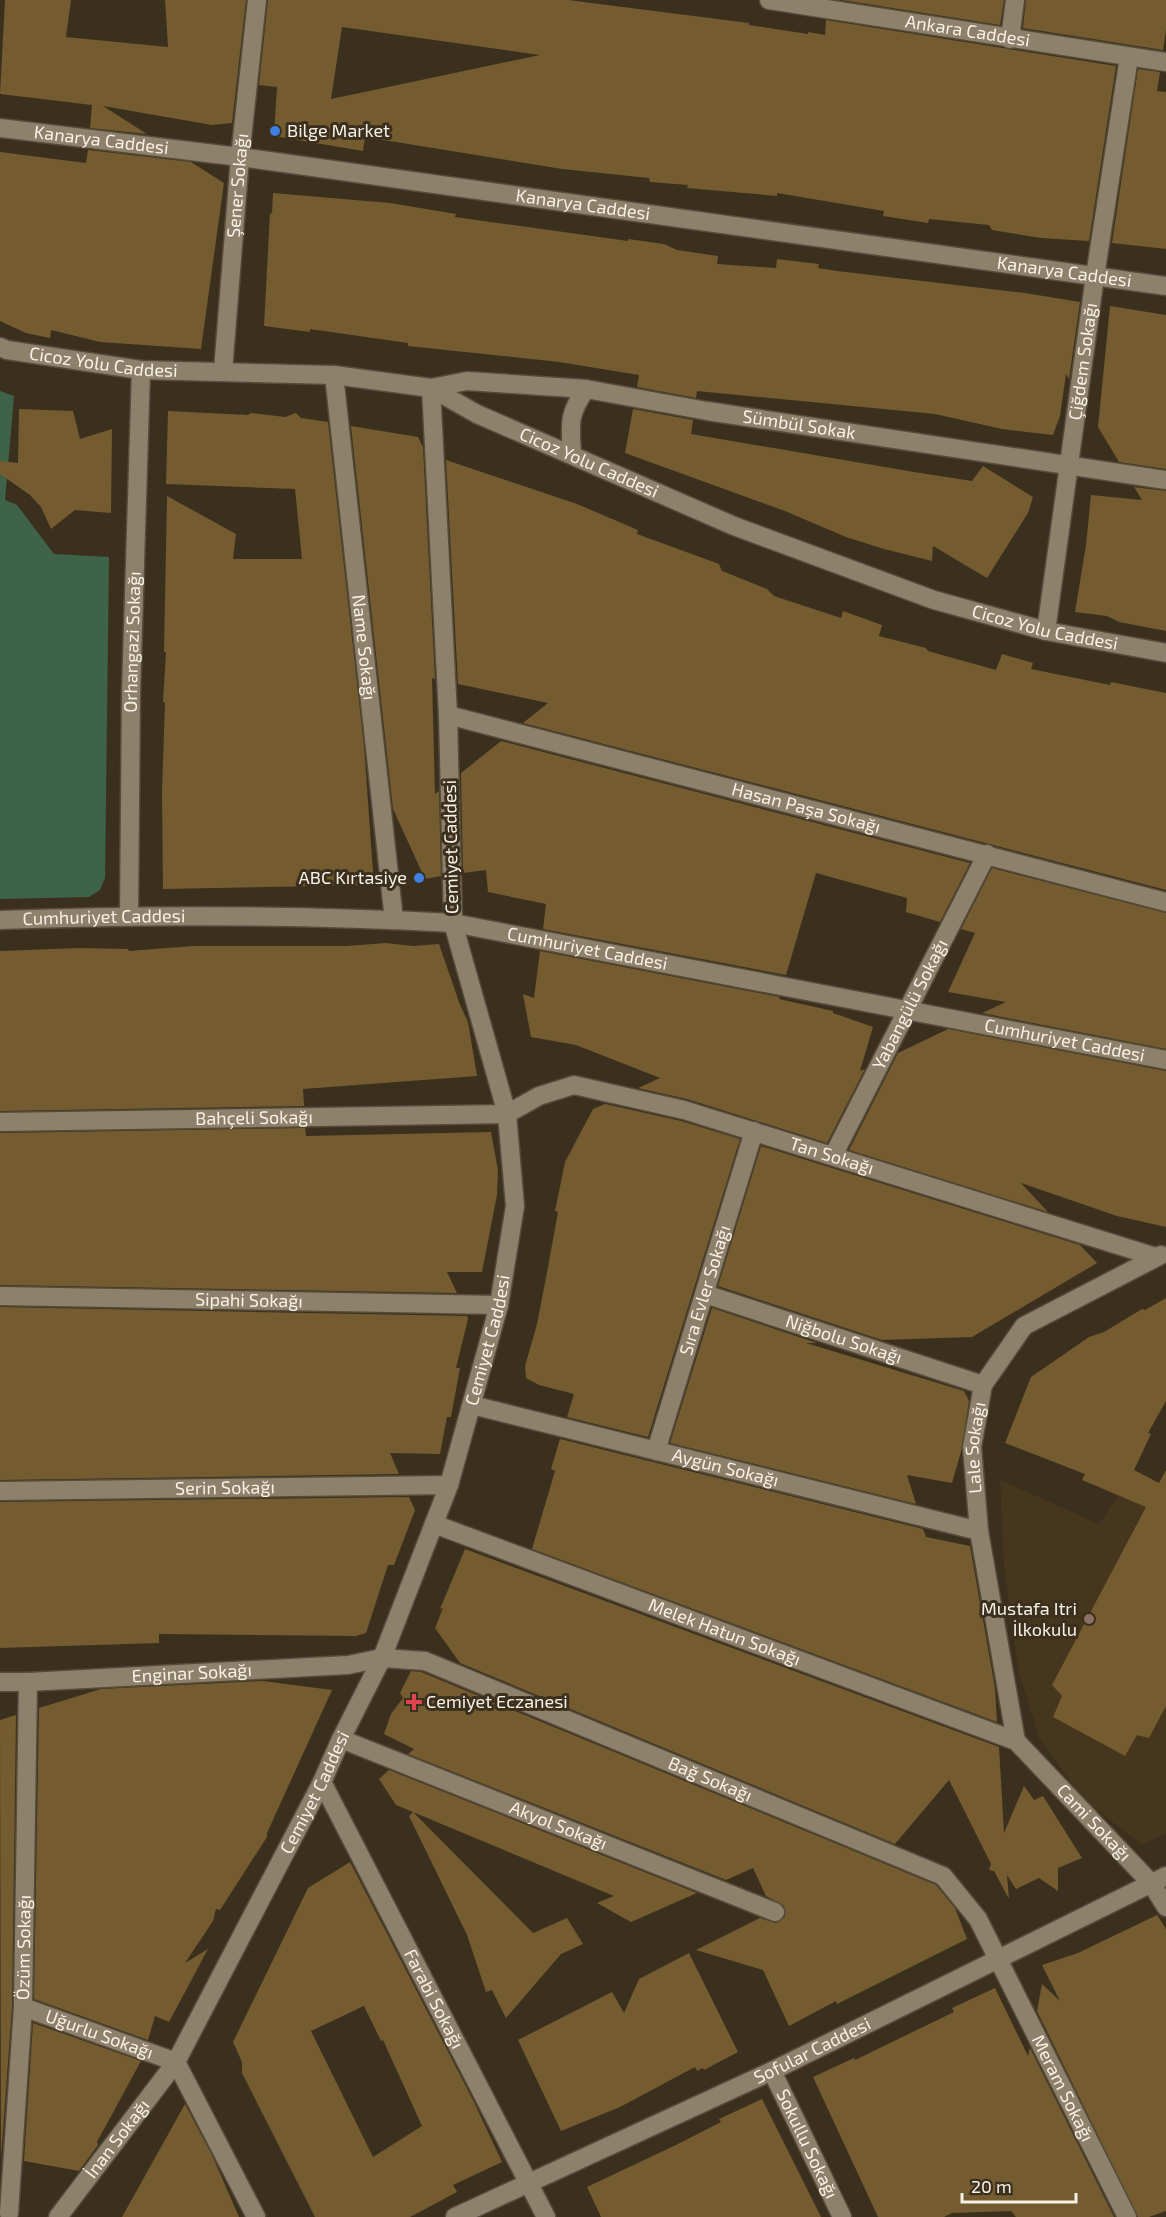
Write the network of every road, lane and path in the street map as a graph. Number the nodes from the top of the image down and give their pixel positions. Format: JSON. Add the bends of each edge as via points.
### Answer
{"nodes":[{"id":1,"x":257,"y":0,"type":"edge"},
{"id":2,"x":769,"y":0,"type":"edge"},
{"id":3,"x":1015,"y":0,"type":"edge"},
{"id":4,"x":1010,"y":39,"type":"junction"},
{"id":5,"x":1129,"y":57,"type":"junction"},
{"id":6,"x":1166,"y":63,"type":"edge"},
{"id":7,"x":0,"y":128,"type":"edge"},
{"id":8,"x":240,"y":157,"type":"junction"},
{"id":9,"x":1095,"y":276,"type":"junction"},
{"id":10,"x":1166,"y":286,"type":"edge"},
{"id":11,"x":0,"y":347,"type":"edge"},
{"id":12,"x":141,"y":370,"type":"junction"},
{"id":13,"x":223,"y":371,"type":"junction"},
{"id":14,"x":334,"y":375,"type":"junction"},
{"id":15,"x":431,"y":388,"type":"junction"},
{"id":16,"x":586,"y":389,"type":"junction"},
{"id":17,"x":572,"y":454,"type":"junction"},
{"id":18,"x":1069,"y":466,"type":"junction"},
{"id":19,"x":1166,"y":480,"type":"edge"},
{"id":20,"x":1046,"y":631,"type":"junction"},
{"id":21,"x":1166,"y":653,"type":"edge"},
{"id":22,"x":448,"y":715,"type":"junction"},
{"id":23,"x":987,"y":854,"type":"junction"},
{"id":24,"x":1166,"y":902,"type":"edge"},
{"id":25,"x":129,"y":915,"type":"junction"},
{"id":26,"x":0,"y":920,"type":"edge"},
{"id":27,"x":394,"y":920,"type":"junction"},
{"id":28,"x":453,"y":923,"type":"junction"},
{"id":29,"x":908,"y":1011,"type":"junction"},
{"id":30,"x":1166,"y":1060,"type":"edge"},
{"id":31,"x":507,"y":1114,"type":"junction"},
{"id":32,"x":0,"y":1122,"type":"edge"},
{"id":33,"x":754,"y":1131,"type":"junction"},
{"id":34,"x":833,"y":1156,"type":"junction"},
{"id":35,"x":1161,"y":1255,"type":"edge"},
{"id":36,"x":705,"y":1294,"type":"junction"},
{"id":37,"x":0,"y":1296,"type":"edge"},
{"id":38,"x":499,"y":1305,"type":"junction"},
{"id":39,"x":983,"y":1385,"type":"junction"},
{"id":40,"x":472,"y":1405,"type":"junction"},
{"id":41,"x":656,"y":1451,"type":"junction"},
{"id":42,"x":449,"y":1485,"type":"junction"},
{"id":43,"x":0,"y":1491,"type":"edge"},
{"id":44,"x":434,"y":1524,"type":"junction"},
{"id":45,"x":979,"y":1531,"type":"junction"},
{"id":46,"x":382,"y":1658,"type":"junction"},
{"id":47,"x":0,"y":1682,"type":"edge"},
{"id":48,"x":28,"y":1682,"type":"junction"},
{"id":49,"x":341,"y":1739,"type":"junction"},
{"id":50,"x":1016,"y":1741,"type":"junction"},
{"id":51,"x":322,"y":1782,"type":"junction"},
{"id":52,"x":1159,"y":1880,"type":"edge"},
{"id":53,"x":1166,"y":1907,"type":"edge"},
{"id":54,"x":775,"y":1912,"type":"dead end"},
{"id":55,"x":999,"y":1959,"type":"junction"},
{"id":56,"x":22,"y":2007,"type":"junction"},
{"id":57,"x":176,"y":2062,"type":"junction"},
{"id":58,"x":771,"y":2071,"type":"junction"},
{"id":59,"x":530,"y":2183,"type":"junction"},
{"id":60,"x":11,"y":2214,"type":"edge"},
{"id":61,"x":58,"y":2217,"type":"edge"},
{"id":62,"x":256,"y":2217,"type":"edge"},
{"id":63,"x":455,"y":2217,"type":"edge"},
{"id":64,"x":546,"y":2217,"type":"edge"},
{"id":65,"x":842,"y":2217,"type":"edge"},
{"id":66,"x":1127,"y":2217,"type":"edge"}],
"edges":[{"from":1,"to":8,"type":"street","name":"Şener Sokağı"},
{"from":2,"to":4,"type":"street","name":"Ankara Caddesi"},
{"from":3,"to":4,"type":"street"},
{"from":4,"to":5,"type":"street","name":"Ankara Caddesi"},
{"from":5,"to":6,"type":"street","name":"Ankara Caddesi"},
{"from":5,"to":9,"type":"street","name":"Çiğdem Sokağı"},
{"from":7,"to":8,"type":"street","name":"Kanarya Caddesi"},
{"from":8,"to":9,"type":"street","name":"Kanarya Caddesi"},
{"from":8,"to":13,"type":"street","name":"Şener Sokağı"},
{"from":9,"to":10,"type":"street","name":"Kanarya Caddesi"},
{"from":9,"to":18,"type":"street","name":"Çiğdem Sokağı"},
{"from":11,"to":12,"type":"street","name":"Cicoz Yolu Caddesi"},
{"from":12,"to":13,"type":"street","name":"Cicoz Yolu Caddesi"},
{"from":12,"to":25,"type":"street","name":"Orhangazi Sokağı"},
{"from":13,"to":14,"type":"street","name":"Cicoz Yolu Caddesi"},
{"from":14,"to":15,"type":"street","name":"Cicoz Yolu Caddesi"},
{"from":14,"to":27,"type":"street","name":"Name Sokağı"},
{"from":15,"to":16,"type":"street","name":"Sümbül Sokak","via":[[467,381]]},
{"from":15,"to":17,"type":"street","name":"Cicoz Yolu Caddesi","via":[[477,414]]},
{"from":15,"to":22,"type":"street","name":"Cemiyet Caddesi"},
{"from":16,"to":17,"type":"street","via":[[575,405]]},
{"from":16,"to":18,"type":"street","name":"Sümbül Sokak"},
{"from":17,"to":20,"type":"street","name":"Cicoz Yolu Caddesi","via":[[734,526],[934,600]]},
{"from":18,"to":19,"type":"street","name":"Sümbül Sokak"},
{"from":18,"to":20,"type":"street","name":"Çiğdem Sokağı"},
{"from":20,"to":21,"type":"street","name":"Cicoz Yolu Caddesi"},
{"from":22,"to":23,"type":"street","name":"Hasan Paşa Sokağı"},
{"from":22,"to":28,"type":"street","name":"Cemiyet Caddesi"},
{"from":23,"to":24,"type":"street","name":"Hasan Paşa Sokağı"},
{"from":23,"to":29,"type":"street","name":"Yabangülü Sokağı"},
{"from":25,"to":26,"type":"street","name":"Cumhuriyet Caddesi"},
{"from":25,"to":27,"type":"street","name":"Cumhuriyet Caddesi"},
{"from":27,"to":28,"type":"street","name":"Cumhuriyet Caddesi"},
{"from":28,"to":29,"type":"street","name":"Cumhuriyet Caddesi"},
{"from":28,"to":31,"type":"street","name":"Cemiyet Caddesi"},
{"from":29,"to":30,"type":"street","name":"Cumhuriyet Caddesi"},
{"from":29,"to":34,"type":"street","name":"Yabangülü Sokağı"},
{"from":31,"to":32,"type":"street","name":"Bahçeli Sokağı"},
{"from":31,"to":33,"type":"street","name":"Tan Sokağı","via":[[538,1096],[574,1085],[684,1110]]},
{"from":31,"to":38,"type":"street","name":"Cemiyet Caddesi","via":[[514,1206]]},
{"from":33,"to":34,"type":"street","name":"Tan Sokağı"},
{"from":33,"to":36,"type":"street","name":"Sıra Evler Sokağı"},
{"from":34,"to":35,"type":"street","name":"Tan Sokağı"},
{"from":35,"to":39,"type":"street","name":"Lale Sokağı","via":[[1024,1326]]},
{"from":36,"to":39,"type":"street","name":"Niğbolu Sokağı"},
{"from":36,"to":41,"type":"street","name":"Sıra Evler Sokağı"},
{"from":37,"to":38,"type":"street","name":"Sipahi Sokağı"},
{"from":38,"to":40,"type":"street","name":"Cemiyet Caddesi"},
{"from":39,"to":45,"type":"street","name":"Lale Sokağı","via":[[972,1446]]},
{"from":40,"to":41,"type":"street","name":"Aygün Sokağı"},
{"from":40,"to":42,"type":"street","name":"Cemiyet Caddesi"},
{"from":41,"to":45,"type":"street","name":"Aygün Sokağı"},
{"from":42,"to":43,"type":"street","name":"Serin Sokağı"},
{"from":42,"to":44,"type":"street","name":"Cemiyet Caddesi"},
{"from":44,"to":46,"type":"street","name":"Cemiyet Caddesi"},
{"from":44,"to":50,"type":"street","name":"Melek Hatun Sokağı"},
{"from":45,"to":50,"type":"street","name":"Lale Sokağı"},
{"from":46,"to":48,"type":"street","name":"Enginar Sokağı","via":[[348,1665]]},
{"from":46,"to":49,"type":"street","name":"Cemiyet Caddesi"},
{"from":46,"to":55,"type":"street","name":"Bağ Sokağı","via":[[425,1662],[943,1876],[978,1919]]},
{"from":47,"to":48,"type":"street","name":"Enginar Sokağı"},
{"from":48,"to":56,"type":"street","name":"Özüm Sokağı"},
{"from":49,"to":51,"type":"street","name":"Cemiyet Caddesi"},
{"from":49,"to":54,"type":"street","name":"Akyol Sokağı"},
{"from":50,"to":52,"type":"street","name":"Cami Sokağı"},
{"from":51,"to":57,"type":"street","name":"Cemiyet Caddesi"},
{"from":51,"to":59,"type":"street","name":"Farabi Sokağı"},
{"from":52,"to":53,"type":"street","name":"Cami Sokağı"},
{"from":52,"to":55,"type":"street","name":"Sofular Caddesi"},
{"from":55,"to":58,"type":"street","name":"Sofular Caddesi"},
{"from":55,"to":66,"type":"street","name":"Meram Sokağı"},
{"from":56,"to":57,"type":"street","name":"Uğurlu Sokağı"},
{"from":56,"to":60,"type":"street","name":"Özüm Sokağı"},
{"from":57,"to":61,"type":"street","name":"İnan Sokağı"},
{"from":57,"to":62,"type":"street"},
{"from":58,"to":59,"type":"street","name":"Sofular Caddesi"},
{"from":58,"to":65,"type":"street","name":"Sokullu Sokağı"},
{"from":59,"to":63,"type":"street","name":"Sofular Caddesi"},
{"from":59,"to":64,"type":"street","name":"Farabi Sokağı"}]}
